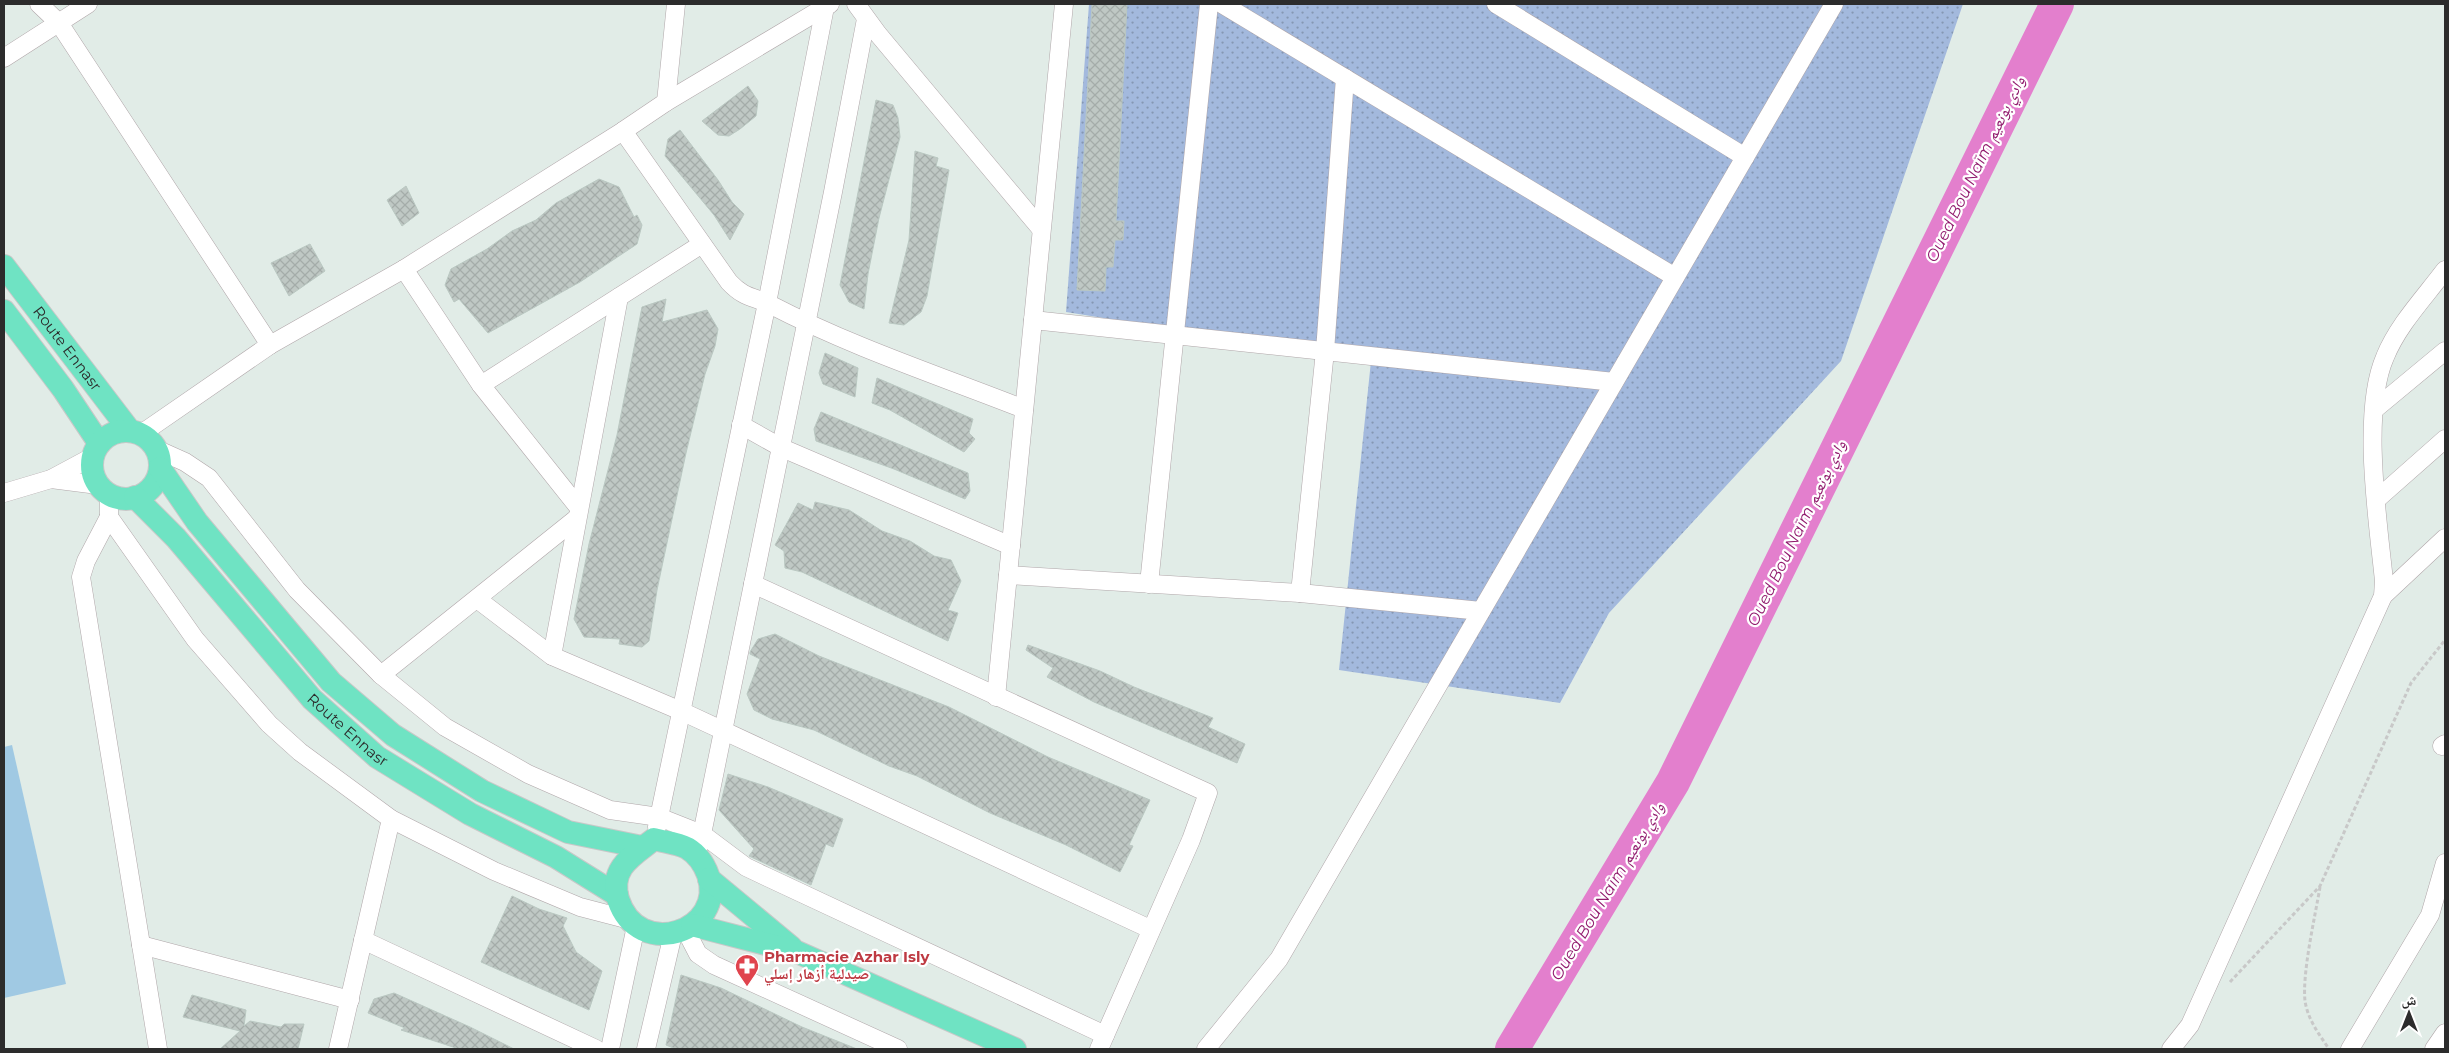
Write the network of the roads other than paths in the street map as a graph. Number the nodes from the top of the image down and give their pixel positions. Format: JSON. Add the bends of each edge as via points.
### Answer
{"nodes":[{"id":1,"x":39,"y":4,"type":"edge"},
{"id":2,"x":88,"y":4,"type":"edge"},
{"id":3,"x":676,"y":4,"type":"edge"},
{"id":4,"x":856,"y":4,"type":"edge"},
{"id":5,"x":1064,"y":4,"type":"edge"},
{"id":6,"x":1209,"y":4,"type":"edge"},
{"id":7,"x":1222,"y":4,"type":"edge"},
{"id":8,"x":1496,"y":4,"type":"edge"},
{"id":9,"x":1834,"y":4,"type":"edge"},
{"id":10,"x":827,"y":5,"type":"edge"},
{"id":11,"x":866,"y":19,"type":"junction"},
{"id":12,"x":59,"y":23,"type":"junction"},
{"id":13,"x":4,"y":58,"type":"edge"},
{"id":14,"x":1345,"y":78,"type":"junction"},
{"id":15,"x":666,"y":102,"type":"junction"},
{"id":16,"x":623,"y":131,"type":"junction"},
{"id":17,"x":1745,"y":157,"type":"junction"},
{"id":18,"x":1041,"y":229,"type":"junction"},
{"id":19,"x":702,"y":244,"type":"junction"},
{"id":20,"x":4,"y":266,"type":"edge"},
{"id":21,"x":404,"y":269,"type":"junction"},
{"id":22,"x":2445,"y":270,"type":"edge"},
{"id":23,"x":1675,"y":277,"type":"junction"},
{"id":24,"x":618,"y":297,"type":"junction"},
{"id":25,"x":767,"y":303,"type":"junction"},
{"id":26,"x":4,"y":311,"type":"edge"},
{"id":27,"x":1033,"y":320,"type":"junction"},
{"id":28,"x":806,"y":324,"type":"junction"},
{"id":29,"x":1174,"y":335,"type":"junction"},
{"id":30,"x":270,"y":345,"type":"junction"},
{"id":31,"x":1326,"y":351,"type":"junction"},
{"id":32,"x":2445,"y":351,"type":"edge"},
{"id":33,"x":1614,"y":382,"type":"junction"},
{"id":34,"x":481,"y":385,"type":"junction"},
{"id":35,"x":1024,"y":409,"type":"junction"},
{"id":36,"x":2375,"y":409,"type":"junction"},
{"id":37,"x":741,"y":425,"type":"junction"},
{"id":38,"x":2445,"y":440,"type":"edge"},
{"id":39,"x":147,"y":445,"type":"junction"},
{"id":40,"x":782,"y":448,"type":"junction"},
{"id":41,"x":96,"y":450,"type":"junction"},
{"id":42,"x":51,"y":479,"type":"junction"},
{"id":43,"x":104,"y":490,"type":"junction"},
{"id":44,"x":4,"y":493,"type":"edge"},
{"id":45,"x":135,"y":497,"type":"junction"},
{"id":46,"x":2376,"y":500,"type":"junction"},
{"id":47,"x":578,"y":513,"type":"junction"},
{"id":48,"x":109,"y":517,"type":"junction"},
{"id":49,"x":2445,"y":538,"type":"edge"},
{"id":50,"x":1011,"y":546,"type":"junction"},
{"id":51,"x":1008,"y":575,"type":"junction"},
{"id":52,"x":753,"y":584,"type":"junction"},
{"id":53,"x":1149,"y":584,"type":"junction"},
{"id":54,"x":1300,"y":593,"type":"junction"},
{"id":55,"x":2383,"y":596,"type":"junction"},
{"id":56,"x":477,"y":599,"type":"junction"},
{"id":57,"x":1481,"y":611,"type":"junction"},
{"id":58,"x":552,"y":656,"type":"junction"},
{"id":59,"x":380,"y":675,"type":"junction"},
{"id":60,"x":996,"y":697,"type":"junction"},
{"id":61,"x":681,"y":711,"type":"junction"},
{"id":62,"x":723,"y":732,"type":"junction"},
{"id":63,"x":659,"y":817,"type":"junction"},
{"id":64,"x":391,"y":819,"type":"junction"},
{"id":65,"x":702,"y":834,"type":"junction"},
{"id":66,"x":648,"y":843,"type":"junction"},
{"id":67,"x":698,"y":856,"type":"junction"},
{"id":68,"x":2445,"y":863,"type":"edge"},
{"id":69,"x":709,"y":879,"type":"junction"},
{"id":70,"x":617,"y":895,"type":"junction"},
{"id":71,"x":633,"y":923,"type":"junction"},
{"id":72,"x":683,"y":929,"type":"junction"},
{"id":73,"x":1150,"y":929,"type":"junction"},
{"id":74,"x":363,"y":940,"type":"junction"},
{"id":75,"x":141,"y":945,"type":"junction"},
{"id":76,"x":797,"y":952,"type":"junction"},
{"id":77,"x":350,"y":1000,"type":"junction"},
{"id":78,"x":2445,"y":1033,"type":"edge"},
{"id":79,"x":1102,"y":1042,"type":"edge"},
{"id":80,"x":158,"y":1049,"type":"edge"},
{"id":81,"x":338,"y":1049,"type":"edge"},
{"id":82,"x":596,"y":1049,"type":"edge"},
{"id":83,"x":610,"y":1049,"type":"edge"},
{"id":84,"x":646,"y":1049,"type":"edge"},
{"id":85,"x":898,"y":1049,"type":"edge"},
{"id":86,"x":1015,"y":1049,"type":"edge"},
{"id":87,"x":1206,"y":1049,"type":"edge"},
{"id":88,"x":2171,"y":1049,"type":"edge"},
{"id":89,"x":2350,"y":1049,"type":"edge"},
{"id":90,"x":2434,"y":1049,"type":"edge"}],
"edges":[{"from":1,"to":12,"type":"street"},
{"from":2,"to":12,"type":"street"},
{"from":3,"to":15,"type":"street"},
{"from":4,"to":11,"type":"street"},
{"from":5,"to":18,"type":"street"},
{"from":6,"to":29,"type":"street"},
{"from":7,"to":14,"type":"street"},
{"from":8,"to":17,"type":"street"},
{"from":9,"to":17,"type":"street"},
{"from":10,"to":15,"type":"street"},
{"from":10,"to":25,"type":"street"},
{"from":11,"to":18,"type":"street"},
{"from":11,"to":28,"type":"street"},
{"from":12,"to":13,"type":"street"},
{"from":12,"to":30,"type":"street"},
{"from":14,"to":23,"type":"street"},
{"from":14,"to":31,"type":"street"},
{"from":15,"to":16,"type":"street"},
{"from":16,"to":19,"type":"street"},
{"from":16,"to":21,"type":"street"},
{"from":17,"to":23,"type":"street"},
{"from":18,"to":27,"type":"street"},
{"from":19,"to":24,"type":"street"},
{"from":19,"to":25,"type":"street","via":[[736,290],[748,298]]},
{"from":20,"to":39,"type":"main road","name":"Route Ennasr"},
{"from":21,"to":30,"type":"street"},
{"from":21,"to":34,"type":"street"},
{"from":22,"to":36,"type":"street","via":[[2394,338],[2380,370]]},
{"from":23,"to":33,"type":"street"},
{"from":24,"to":34,"type":"street"},
{"from":24,"to":47,"type":"street"},
{"from":25,"to":28,"type":"street"},
{"from":25,"to":37,"type":"street"},
{"from":26,"to":41,"type":"main road","name":"Route Ennasr","via":[[63,388]]},
{"from":27,"to":29,"type":"street"},
{"from":27,"to":35,"type":"street"},
{"from":28,"to":35,"type":"street"},
{"from":28,"to":40,"type":"street"},
{"from":29,"to":31,"type":"street"},
{"from":29,"to":53,"type":"street"},
{"from":30,"to":39,"type":"street"},
{"from":31,"to":33,"type":"street"},
{"from":31,"to":54,"type":"street"},
{"from":32,"to":36,"type":"street"},
{"from":33,"to":57,"type":"street"},
{"from":34,"to":47,"type":"street"},
{"from":35,"to":50,"type":"street"},
{"from":36,"to":46,"type":"street"},
{"from":37,"to":40,"type":"street"},
{"from":37,"to":61,"type":"street"},
{"from":38,"to":46,"type":"street"},
{"from":39,"to":41,"type":"main road","via":[[113,433]]},
{"from":39,"to":45,"type":"main road","via":[[156,479],[150,489]]},
{"from":39,"to":59,"type":"street","via":[[185,462],[213,481],[297,590]]},
{"from":39,"to":66,"type":"main road","name":"Route Ennasr","via":[[197,522],[332,682],[393,735],[482,791],[568,832]]},
{"from":40,"to":50,"type":"street"},
{"from":40,"to":52,"type":"street"},
{"from":41,"to":42,"type":"street"},
{"from":41,"to":43,"type":"main road","via":[[92,468]]},
{"from":42,"to":43,"type":"street"},
{"from":42,"to":44,"type":"street"},
{"from":43,"to":45,"type":"main road","via":[[122,498]]},
{"from":43,"to":48,"type":"street"},
{"from":45,"to":70,"type":"main road","name":"Route Ennasr","via":[[176,538],[312,699],[378,757],[470,814],[556,857]]},
{"from":46,"to":55,"type":"street"},
{"from":47,"to":56,"type":"street"},
{"from":47,"to":58,"type":"street"},
{"from":48,"to":64,"type":"street","via":[[195,639],[269,724],[300,752]]},
{"from":48,"to":75,"type":"street","via":[[81,577]]},
{"from":49,"to":55,"type":"street"},
{"from":50,"to":51,"type":"street"},
{"from":51,"to":53,"type":"street"},
{"from":51,"to":60,"type":"street"},
{"from":52,"to":60,"type":"street"},
{"from":52,"to":62,"type":"street"},
{"from":53,"to":54,"type":"street"},
{"from":54,"to":57,"type":"street"},
{"from":55,"to":88,"type":"street","via":[[2190,1025]]},
{"from":56,"to":58,"type":"street"},
{"from":56,"to":59,"type":"street"},
{"from":57,"to":87,"type":"street","via":[[1279,959]]},
{"from":58,"to":61,"type":"street"},
{"from":59,"to":63,"type":"street","via":[[445,727],[528,774],[610,810]]},
{"from":60,"to":73,"type":"street","via":[[1208,793],[1191,840]]},
{"from":61,"to":62,"type":"street"},
{"from":61,"to":63,"type":"street"},
{"from":62,"to":65,"type":"street"},
{"from":62,"to":73,"type":"street"},
{"from":63,"to":65,"type":"street"},
{"from":63,"to":66,"type":"street"},
{"from":64,"to":71,"type":"street","via":[[494,871],[580,907]]},
{"from":64,"to":74,"type":"street"},
{"from":65,"to":67,"type":"street"},
{"from":65,"to":79,"type":"street","via":[[766,877]]},
{"from":66,"to":67,"type":"main road","via":[[677,844]]},
{"from":66,"to":70,"type":"main road","via":[[625,862],[620,872]]},
{"from":67,"to":69,"type":"main road"},
{"from":68,"to":89,"type":"street","via":[[2430,915]]},
{"from":69,"to":72,"type":"main road","via":[[707,905],[701,916]]},
{"from":69,"to":76,"type":"main road"},
{"from":70,"to":71,"type":"main road","via":[[622,909]]},
{"from":71,"to":72,"type":"main road","via":[[660,935]]},
{"from":71,"to":83,"type":"street"},
{"from":72,"to":76,"type":"main road"},
{"from":72,"to":84,"type":"street"},
{"from":72,"to":85,"type":"street","via":[[698,954],[714,965]]},
{"from":73,"to":79,"type":"street"},
{"from":74,"to":77,"type":"street"},
{"from":74,"to":82,"type":"street"},
{"from":75,"to":77,"type":"street"},
{"from":75,"to":80,"type":"street"},
{"from":76,"to":86,"type":"main road"},
{"from":77,"to":81,"type":"street"},
{"from":78,"to":90,"type":"street"}]}
